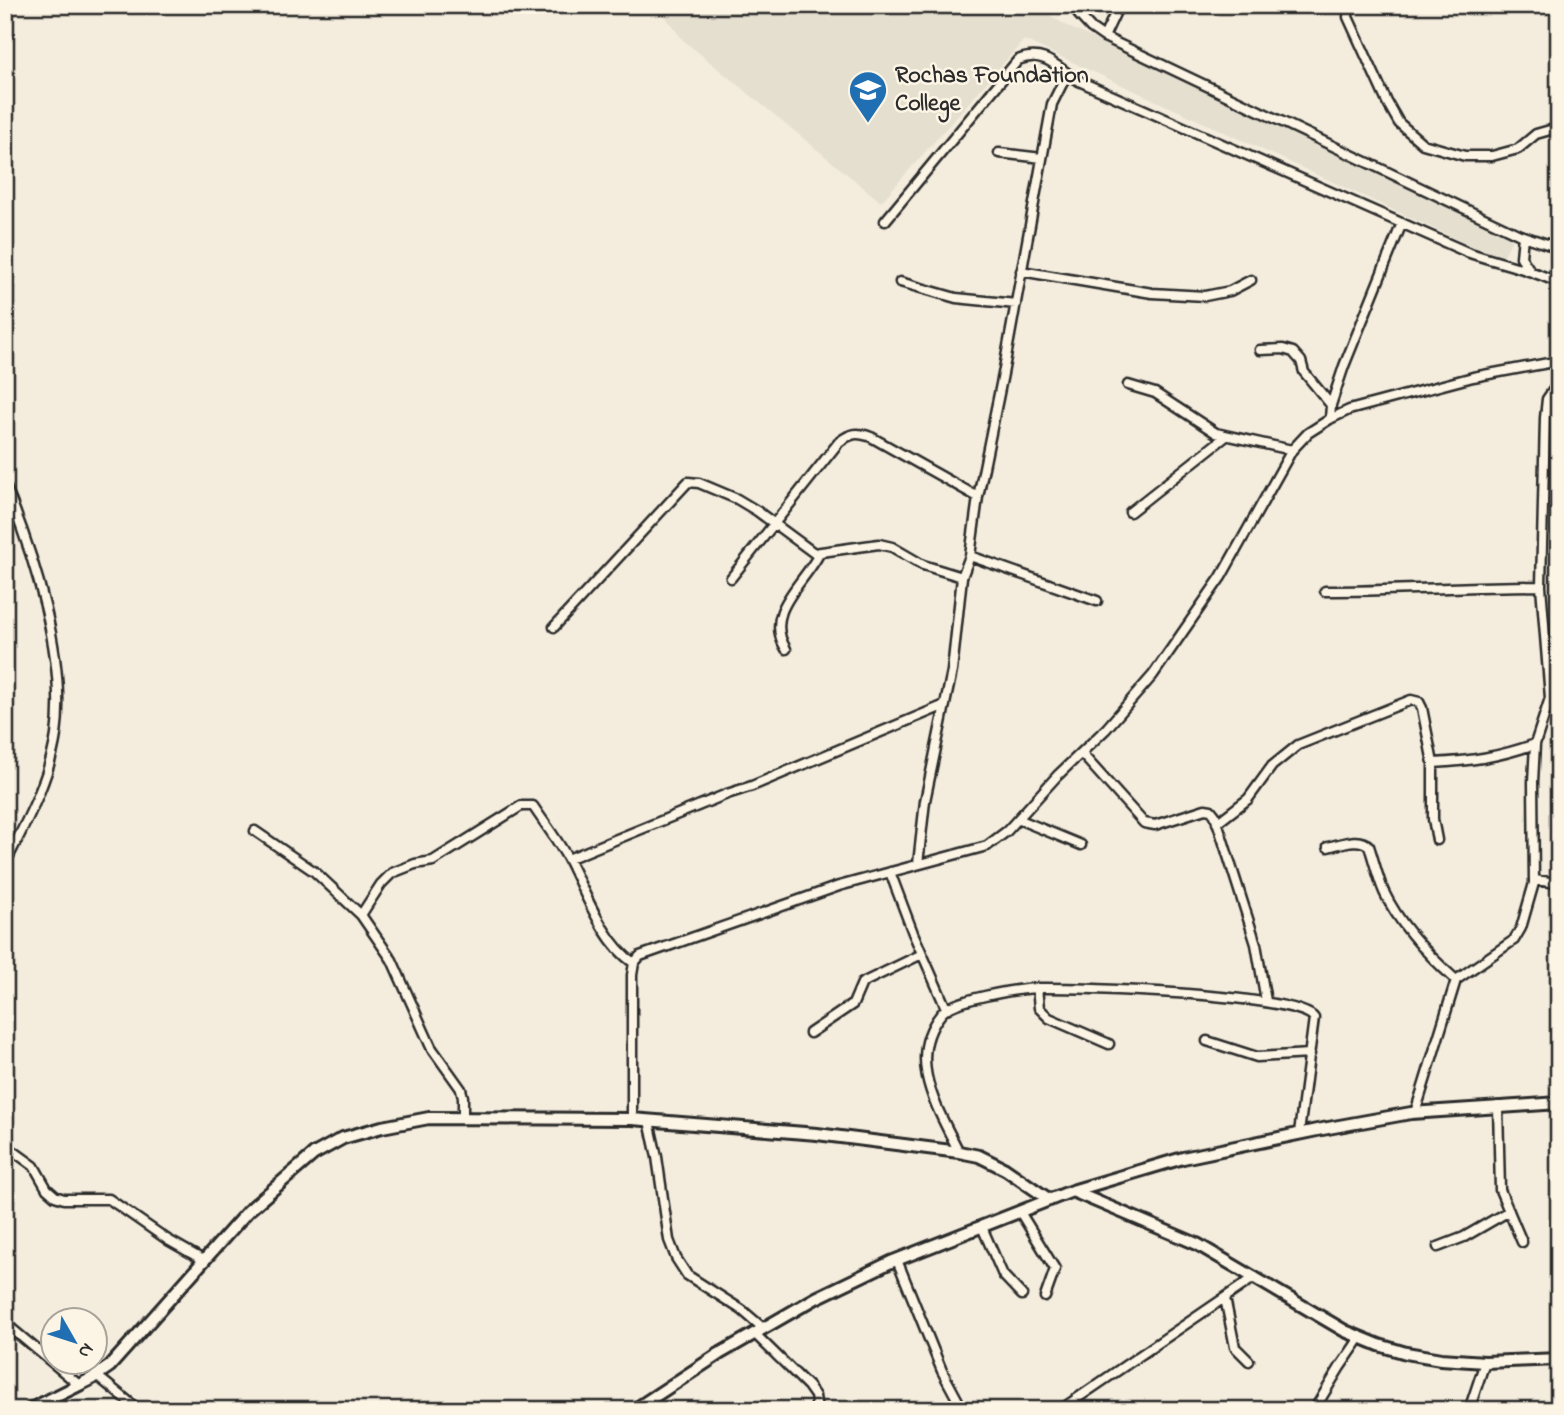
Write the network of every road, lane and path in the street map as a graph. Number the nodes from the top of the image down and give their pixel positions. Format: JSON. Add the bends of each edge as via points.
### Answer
{"nodes":[{"id":1,"x":1081,"y":5,"type":"edge"},
{"id":2,"x":1119,"y":5,"type":"edge"},
{"id":3,"x":1349,"y":5,"type":"edge"},
{"id":4,"x":1104,"y":37,"type":"junction"},
{"id":5,"x":1067,"y":74,"type":"junction"},
{"id":6,"x":1559,"y":131,"type":"edge"},
{"id":7,"x":999,"y":153,"type":"dead end"},
{"id":8,"x":1042,"y":159,"type":"junction"},
{"id":9,"x":885,"y":221,"type":"dead end"},
{"id":10,"x":1402,"y":223,"type":"junction"},
{"id":11,"x":1523,"y":236,"type":"junction"},
{"id":12,"x":1559,"y":248,"type":"edge"},
{"id":13,"x":1529,"y":269,"type":"junction"},
{"id":14,"x":1021,"y":271,"type":"junction"},
{"id":15,"x":1251,"y":280,"type":"dead end"},
{"id":16,"x":900,"y":282,"type":"dead end"},
{"id":17,"x":1559,"y":283,"type":"edge"},
{"id":18,"x":1016,"y":304,"type":"junction"},
{"id":19,"x":1260,"y":351,"type":"dead end"},
{"id":20,"x":1559,"y":361,"type":"edge"},
{"id":21,"x":1559,"y":382,"type":"edge"},
{"id":22,"x":1128,"y":385,"type":"dead end"},
{"id":23,"x":1331,"y":405,"type":"junction"},
{"id":24,"x":1330,"y":419,"type":"junction"},
{"id":25,"x":1225,"y":436,"type":"junction"},
{"id":26,"x":1292,"y":450,"type":"junction"},
{"id":27,"x":5,"y":485,"type":"edge"},
{"id":28,"x":978,"y":496,"type":"junction"},
{"id":29,"x":1130,"y":512,"type":"dead end"},
{"id":30,"x":773,"y":525,"type":"junction"},
{"id":31,"x":819,"y":554,"type":"junction"},
{"id":32,"x":970,"y":556,"type":"junction"},
{"id":33,"x":962,"y":577,"type":"junction"},
{"id":34,"x":731,"y":578,"type":"dead end"},
{"id":35,"x":1541,"y":586,"type":"junction"},
{"id":36,"x":1325,"y":591,"type":"dead end"},
{"id":37,"x":1097,"y":601,"type":"dead end"},
{"id":38,"x":554,"y":627,"type":"dead end"},
{"id":39,"x":786,"y":649,"type":"dead end"},
{"id":40,"x":1550,"y":698,"type":"junction"},
{"id":41,"x":1559,"y":703,"type":"edge"},
{"id":42,"x":945,"y":705,"type":"junction"},
{"id":43,"x":1535,"y":744,"type":"junction"},
{"id":44,"x":1081,"y":753,"type":"junction"},
{"id":45,"x":1433,"y":763,"type":"junction"},
{"id":46,"x":1018,"y":819,"type":"junction"},
{"id":47,"x":1217,"y":823,"type":"junction"},
{"id":48,"x":255,"y":831,"type":"dead end"},
{"id":49,"x":1437,"y":840,"type":"dead end"},
{"id":50,"x":1081,"y":845,"type":"dead end"},
{"id":51,"x":1328,"y":847,"type":"dead end"},
{"id":52,"x":568,"y":859,"type":"junction"},
{"id":53,"x":918,"y":863,"type":"junction"},
{"id":54,"x":5,"y":864,"type":"edge"},
{"id":55,"x":890,"y":872,"type":"junction"},
{"id":56,"x":1534,"y":880,"type":"junction"},
{"id":57,"x":1559,"y":883,"type":"edge"},
{"id":58,"x":361,"y":915,"type":"junction"},
{"id":59,"x":922,"y":954,"type":"junction"},
{"id":60,"x":634,"y":963,"type":"junction"},
{"id":61,"x":1456,"y":980,"type":"junction"},
{"id":62,"x":1037,"y":988,"type":"junction"},
{"id":63,"x":1266,"y":1000,"type":"junction"},
{"id":64,"x":946,"y":1008,"type":"junction"},
{"id":65,"x":810,"y":1033,"type":"dead end"},
{"id":66,"x":1207,"y":1041,"type":"dead end"},
{"id":67,"x":1109,"y":1044,"type":"dead end"},
{"id":68,"x":1310,"y":1054,"type":"junction"},
{"id":69,"x":1559,"y":1103,"type":"edge"},
{"id":70,"x":1498,"y":1106,"type":"junction"},
{"id":71,"x":1415,"y":1113,"type":"junction"},
{"id":72,"x":463,"y":1118,"type":"junction"},
{"id":73,"x":632,"y":1119,"type":"junction"},
{"id":74,"x":649,"y":1121,"type":"junction"},
{"id":75,"x":1299,"y":1133,"type":"junction"},
{"id":76,"x":5,"y":1145,"type":"edge"},
{"id":77,"x":959,"y":1152,"type":"junction"},
{"id":78,"x":1072,"y":1191,"type":"junction"},
{"id":79,"x":1050,"y":1200,"type":"junction"},
{"id":80,"x":1509,"y":1211,"type":"junction"},
{"id":81,"x":1020,"y":1212,"type":"junction"},
{"id":82,"x":982,"y":1227,"type":"junction"},
{"id":83,"x":1522,"y":1242,"type":"dead end"},
{"id":84,"x":1438,"y":1247,"type":"dead end"},
{"id":85,"x":897,"y":1260,"type":"junction"},
{"id":86,"x":205,"y":1261,"type":"junction"},
{"id":87,"x":1255,"y":1277,"type":"junction"},
{"id":88,"x":1021,"y":1295,"type":"dead end"},
{"id":89,"x":1045,"y":1297,"type":"dead end"},
{"id":90,"x":1225,"y":1297,"type":"junction"},
{"id":91,"x":5,"y":1323,"type":"edge"},
{"id":92,"x":759,"y":1331,"type":"junction"},
{"id":93,"x":1360,"y":1338,"type":"junction"},
{"id":94,"x":1559,"y":1359,"type":"edge"},
{"id":95,"x":1249,"y":1361,"type":"dead end"},
{"id":96,"x":1485,"y":1362,"type":"junction"},
{"id":97,"x":108,"y":1367,"type":"edge"},
{"id":98,"x":94,"y":1376,"type":"edge"},
{"id":99,"x":97,"y":1376,"type":"edge"},
{"id":100,"x":78,"y":1384,"type":"junction"},
{"id":101,"x":29,"y":1410,"type":"edge"},
{"id":102,"x":139,"y":1410,"type":"edge"},
{"id":103,"x":634,"y":1410,"type":"edge"},
{"id":104,"x":817,"y":1410,"type":"edge"},
{"id":105,"x":963,"y":1410,"type":"edge"},
{"id":106,"x":1060,"y":1410,"type":"edge"},
{"id":107,"x":1314,"y":1410,"type":"edge"},
{"id":108,"x":1469,"y":1410,"type":"edge"}],
"edges":[{"from":1,"to":4,"type":"street","via":[[1079,15]]},
{"from":2,"to":4,"type":"street"},
{"from":3,"to":6,"type":"street","via":[[1348,17],[1387,102],[1399,123],[1423,144],[1465,156],[1492,156],[1518,149],[1536,134]]},
{"from":4,"to":11,"type":"street"},
{"from":5,"to":8,"type":"street","via":[[1052,104]]},
{"from":5,"to":9,"type":"street","via":[[1058,64],[1039,57],[1018,60]]},
{"from":5,"to":10,"type":"street"},
{"from":7,"to":8,"type":"street"},
{"from":8,"to":14,"type":"street"},
{"from":10,"to":13,"type":"street","via":[[1467,252]]},
{"from":10,"to":23,"type":"street"},
{"from":11,"to":12,"type":"street"},
{"from":11,"to":13,"type":"street","via":[[1521,257]]},
{"from":13,"to":17,"type":"street"},
{"from":14,"to":15,"type":"street","via":[[1152,293],[1205,296]]},
{"from":14,"to":18,"type":"street"},
{"from":16,"to":18,"type":"street","via":[[956,298]]},
{"from":18,"to":28,"type":"street"},
{"from":19,"to":23,"type":"street","via":[[1293,352]]},
{"from":20,"to":24,"type":"street","via":[[1437,386]]},
{"from":21,"to":35,"type":"street","via":[[1547,399],[1545,418]]},
{"from":22,"to":25,"type":"street","via":[[1155,393]]},
{"from":23,"to":24,"type":"street"},
{"from":24,"to":26,"type":"street"},
{"from":25,"to":26,"type":"street"},
{"from":25,"to":29,"type":"street"},
{"from":26,"to":44,"type":"street","via":[[1221,577],[1182,634],[1153,675]]},
{"from":27,"to":54,"type":"street","via":[[37,575],[52,644],[57,705],[56,735],[46,776]]},
{"from":28,"to":30,"type":"street","via":[[871,437],[849,434]]},
{"from":28,"to":32,"type":"street"},
{"from":30,"to":31,"type":"street"},
{"from":30,"to":34,"type":"street"},
{"from":30,"to":38,"type":"street","via":[[737,499],[688,482]]},
{"from":31,"to":33,"type":"street","via":[[878,544]]},
{"from":31,"to":39,"type":"street","via":[[779,618],[778,636]]},
{"from":32,"to":33,"type":"street"},
{"from":32,"to":37,"type":"street"},
{"from":33,"to":42,"type":"street"},
{"from":35,"to":36,"type":"street"},
{"from":35,"to":40,"type":"street"},
{"from":40,"to":41,"type":"street"},
{"from":40,"to":43,"type":"street"},
{"from":42,"to":52,"type":"street"},
{"from":42,"to":53,"type":"street","via":[[925,801]]},
{"from":43,"to":45,"type":"street","via":[[1503,756]]},
{"from":43,"to":56,"type":"street"},
{"from":44,"to":46,"type":"street"},
{"from":44,"to":47,"type":"street","via":[[1144,823],[1155,825],[1205,809],[1211,810]]},
{"from":45,"to":47,"type":"street","via":[[1422,708],[1411,700],[1298,745],[1272,766],[1248,799]]},
{"from":45,"to":49,"type":"street"},
{"from":46,"to":50,"type":"street"},
{"from":46,"to":53,"type":"street","via":[[987,846]]},
{"from":47,"to":63,"type":"street","via":[[1256,944]]},
{"from":48,"to":58,"type":"street","via":[[316,872]]},
{"from":51,"to":61,"type":"street","via":[[1359,840],[1369,846],[1385,893],[1401,920]]},
{"from":52,"to":58,"type":"street","via":[[533,806],[524,805],[433,861],[393,873]]},
{"from":52,"to":60,"type":"street","via":[[609,935]]},
{"from":53,"to":55,"type":"street"},
{"from":55,"to":59,"type":"street"},
{"from":55,"to":60,"type":"street","via":[[640,956]]},
{"from":56,"to":57,"type":"street"},
{"from":56,"to":61,"type":"street","via":[[1514,940]]},
{"from":58,"to":72,"type":"street","via":[[392,960],[431,1047],[461,1089]]},
{"from":59,"to":64,"type":"street"},
{"from":59,"to":65,"type":"street","via":[[862,983],[853,1004]]},
{"from":60,"to":73,"type":"street"},
{"from":61,"to":71,"type":"street"},
{"from":62,"to":63,"type":"street","via":[[1165,991]]},
{"from":62,"to":64,"type":"street","via":[[990,994]]},
{"from":62,"to":67,"type":"street","via":[[1040,1008],[1049,1018]]},
{"from":63,"to":68,"type":"street","via":[[1312,1013]]},
{"from":64,"to":77,"type":"street","via":[[933,1026],[923,1058],[931,1093]]},
{"from":66,"to":68,"type":"street","via":[[1257,1057]]},
{"from":68,"to":75,"type":"street"},
{"from":69,"to":70,"type":"street"},
{"from":70,"to":71,"type":"street"},
{"from":70,"to":80,"type":"street","via":[[1500,1190]]},
{"from":71,"to":75,"type":"street"},
{"from":72,"to":73,"type":"street"},
{"from":72,"to":86,"type":"street","via":[[429,1118],[382,1127],[343,1138],[314,1154],[248,1211]]},
{"from":73,"to":74,"type":"street"},
{"from":74,"to":77,"type":"street"},
{"from":74,"to":92,"type":"street","via":[[676,1258],[687,1275],[742,1310]]},
{"from":75,"to":78,"type":"street","via":[[1183,1158]]},
{"from":76,"to":86,"type":"street","via":[[34,1166],[55,1196],[109,1199]]},
{"from":77,"to":79,"type":"street","via":[[1005,1169]]},
{"from":78,"to":79,"type":"street"},
{"from":78,"to":87,"type":"street","via":[[1197,1244]]},
{"from":79,"to":81,"type":"street"},
{"from":80,"to":83,"type":"street"},
{"from":80,"to":84,"type":"street"},
{"from":81,"to":82,"type":"street"},
{"from":81,"to":89,"type":"street","via":[[1055,1269]]},
{"from":82,"to":85,"type":"street"},
{"from":82,"to":88,"type":"street","via":[[1003,1275]]},
{"from":85,"to":92,"type":"street"},
{"from":85,"to":105,"type":"street","via":[[942,1371]]},
{"from":86,"to":97,"type":"street"},
{"from":87,"to":90,"type":"street"},
{"from":87,"to":93,"type":"street"},
{"from":90,"to":95,"type":"street","via":[[1235,1347]]},
{"from":90,"to":106,"type":"street"},
{"from":91,"to":100,"type":"street"},
{"from":92,"to":103,"type":"street"},
{"from":92,"to":104,"type":"street","via":[[808,1386]]},
{"from":93,"to":96,"type":"street","via":[[1406,1353]]},
{"from":93,"to":107,"type":"street"},
{"from":94,"to":96,"type":"street"},
{"from":96,"to":108,"type":"street"},
{"from":98,"to":100,"type":"street"},
{"from":99,"to":102,"type":"street"},
{"from":100,"to":101,"type":"street"}]}
